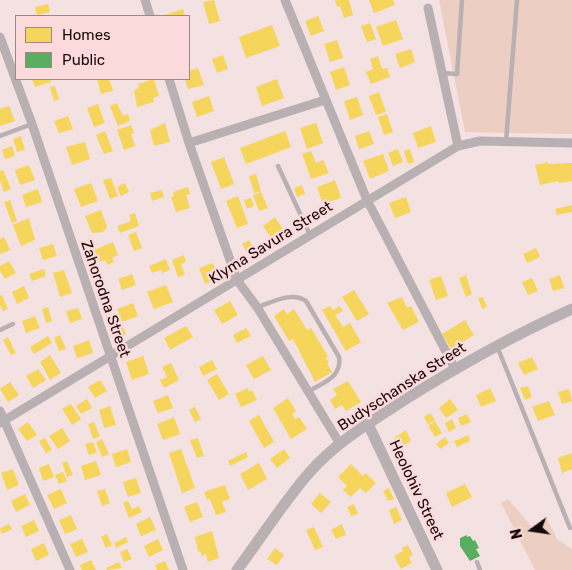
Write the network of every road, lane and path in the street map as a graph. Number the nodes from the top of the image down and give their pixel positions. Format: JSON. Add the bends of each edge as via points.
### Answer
{"nodes":[{"id":1,"x":145,"y":0,"type":"edge"},
{"id":2,"x":285,"y":0,"type":"edge"},
{"id":3,"x":462,"y":0,"type":"edge"},
{"id":4,"x":517,"y":0,"type":"edge"},
{"id":5,"x":428,"y":8,"type":"dead end"},
{"id":6,"x":150,"y":15,"type":"edge"},
{"id":7,"x":0,"y":37,"type":"edge"},
{"id":8,"x":441,"y":72,"type":"junction"},
{"id":9,"x":15,"y":78,"type":"edge"},
{"id":10,"x":16,"y":80,"type":"edge"},
{"id":11,"x":169,"y":80,"type":"edge"},
{"id":12,"x":325,"y":100,"type":"junction"},
{"id":13,"x":32,"y":124,"type":"junction"},
{"id":14,"x":0,"y":136,"type":"edge"},
{"id":15,"x":506,"y":142,"type":"junction"},
{"id":16,"x":572,"y":143,"type":"edge"},
{"id":17,"x":189,"y":144,"type":"junction"},
{"id":18,"x":458,"y":146,"type":"junction"},
{"id":19,"x":278,"y":166,"type":"dead end"},
{"id":20,"x":367,"y":200,"type":"junction"},
{"id":21,"x":310,"y":235,"type":"junction"},
{"id":22,"x":237,"y":280,"type":"junction"},
{"id":23,"x":257,"y":307,"type":"junction"},
{"id":24,"x":572,"y":310,"type":"edge"},
{"id":25,"x":13,"y":324,"type":"dead end"},
{"id":26,"x":0,"y":330,"type":"edge"},
{"id":27,"x":496,"y":345,"type":"junction"},
{"id":28,"x":110,"y":356,"type":"junction"},
{"id":29,"x":455,"y":368,"type":"junction"},
{"id":30,"x":308,"y":392,"type":"junction"},
{"id":31,"x":0,"y":411,"type":"edge"},
{"id":32,"x":3,"y":422,"type":"edge"},
{"id":33,"x":368,"y":424,"type":"junction"},
{"id":34,"x":340,"y":444,"type":"junction"},
{"id":35,"x":570,"y":528,"type":"dead end"},
{"id":36,"x":477,"y":562,"type":"dead end"},
{"id":37,"x":70,"y":570,"type":"edge"},
{"id":38,"x":183,"y":570,"type":"edge"},
{"id":39,"x":237,"y":570,"type":"edge"},
{"id":40,"x":436,"y":570,"type":"edge"},
{"id":41,"x":480,"y":570,"type":"edge"}],
"edges":[{"from":1,"to":6,"type":"street"},
{"from":2,"to":12,"type":"street"},
{"from":3,"to":8,"type":"lane","via":[[457,74]]},
{"from":4,"to":15,"type":"lane"},
{"from":5,"to":8,"type":"street"},
{"from":7,"to":9,"type":"street","name":"Zahorodna Street"},
{"from":8,"to":18,"type":"street"},
{"from":10,"to":13,"type":"street","name":"Zahorodna Street"},
{"from":11,"to":17,"type":"street"},
{"from":12,"to":17,"type":"street"},
{"from":12,"to":20,"type":"street"},
{"from":13,"to":14,"type":"lane"},
{"from":13,"to":28,"type":"street","name":"Zahorodna Street"},
{"from":15,"to":16,"type":"street","name":"Klyma Savura Street"},
{"from":15,"to":18,"type":"street","name":"Klyma Savura Street","via":[[480,141]]},
{"from":17,"to":22,"type":"street"},
{"from":18,"to":20,"type":"street","name":"Klyma Savura Street"},
{"from":19,"to":21,"type":"lane"},
{"from":20,"to":21,"type":"street","name":"Klyma Savura Street"},
{"from":20,"to":29,"type":"street"},
{"from":21,"to":22,"type":"street","name":"Klyma Savura Street"},
{"from":22,"to":23,"type":"street"},
{"from":22,"to":28,"type":"street","name":"Klyma Savura Street"},
{"from":23,"to":30,"type":"street"},
{"from":23,"to":30,"type":"lane","via":[[290,297],[300,296],[306,301],[339,357],[340,366],[338,373]]},
{"from":24,"to":27,"type":"street","name":"Budyschanska Street"},
{"from":25,"to":26,"type":"lane"},
{"from":27,"to":29,"type":"street","name":"Budyschanska Street"},
{"from":27,"to":35,"type":"lane"},
{"from":28,"to":32,"type":"street","name":"Klyma Savura Street"},
{"from":28,"to":38,"type":"street","name":"Zahorodna Street"},
{"from":29,"to":33,"type":"street","name":"Budyschanska Street"},
{"from":30,"to":34,"type":"street"},
{"from":31,"to":32,"type":"street"},
{"from":32,"to":37,"type":"street"},
{"from":33,"to":34,"type":"street","name":"Budyschanska Street"},
{"from":33,"to":40,"type":"street","name":"Heolohiv Street"},
{"from":34,"to":39,"type":"street","name":"Budyschanska Street","via":[[304,479]]},
{"from":36,"to":41,"type":"lane"}]}
